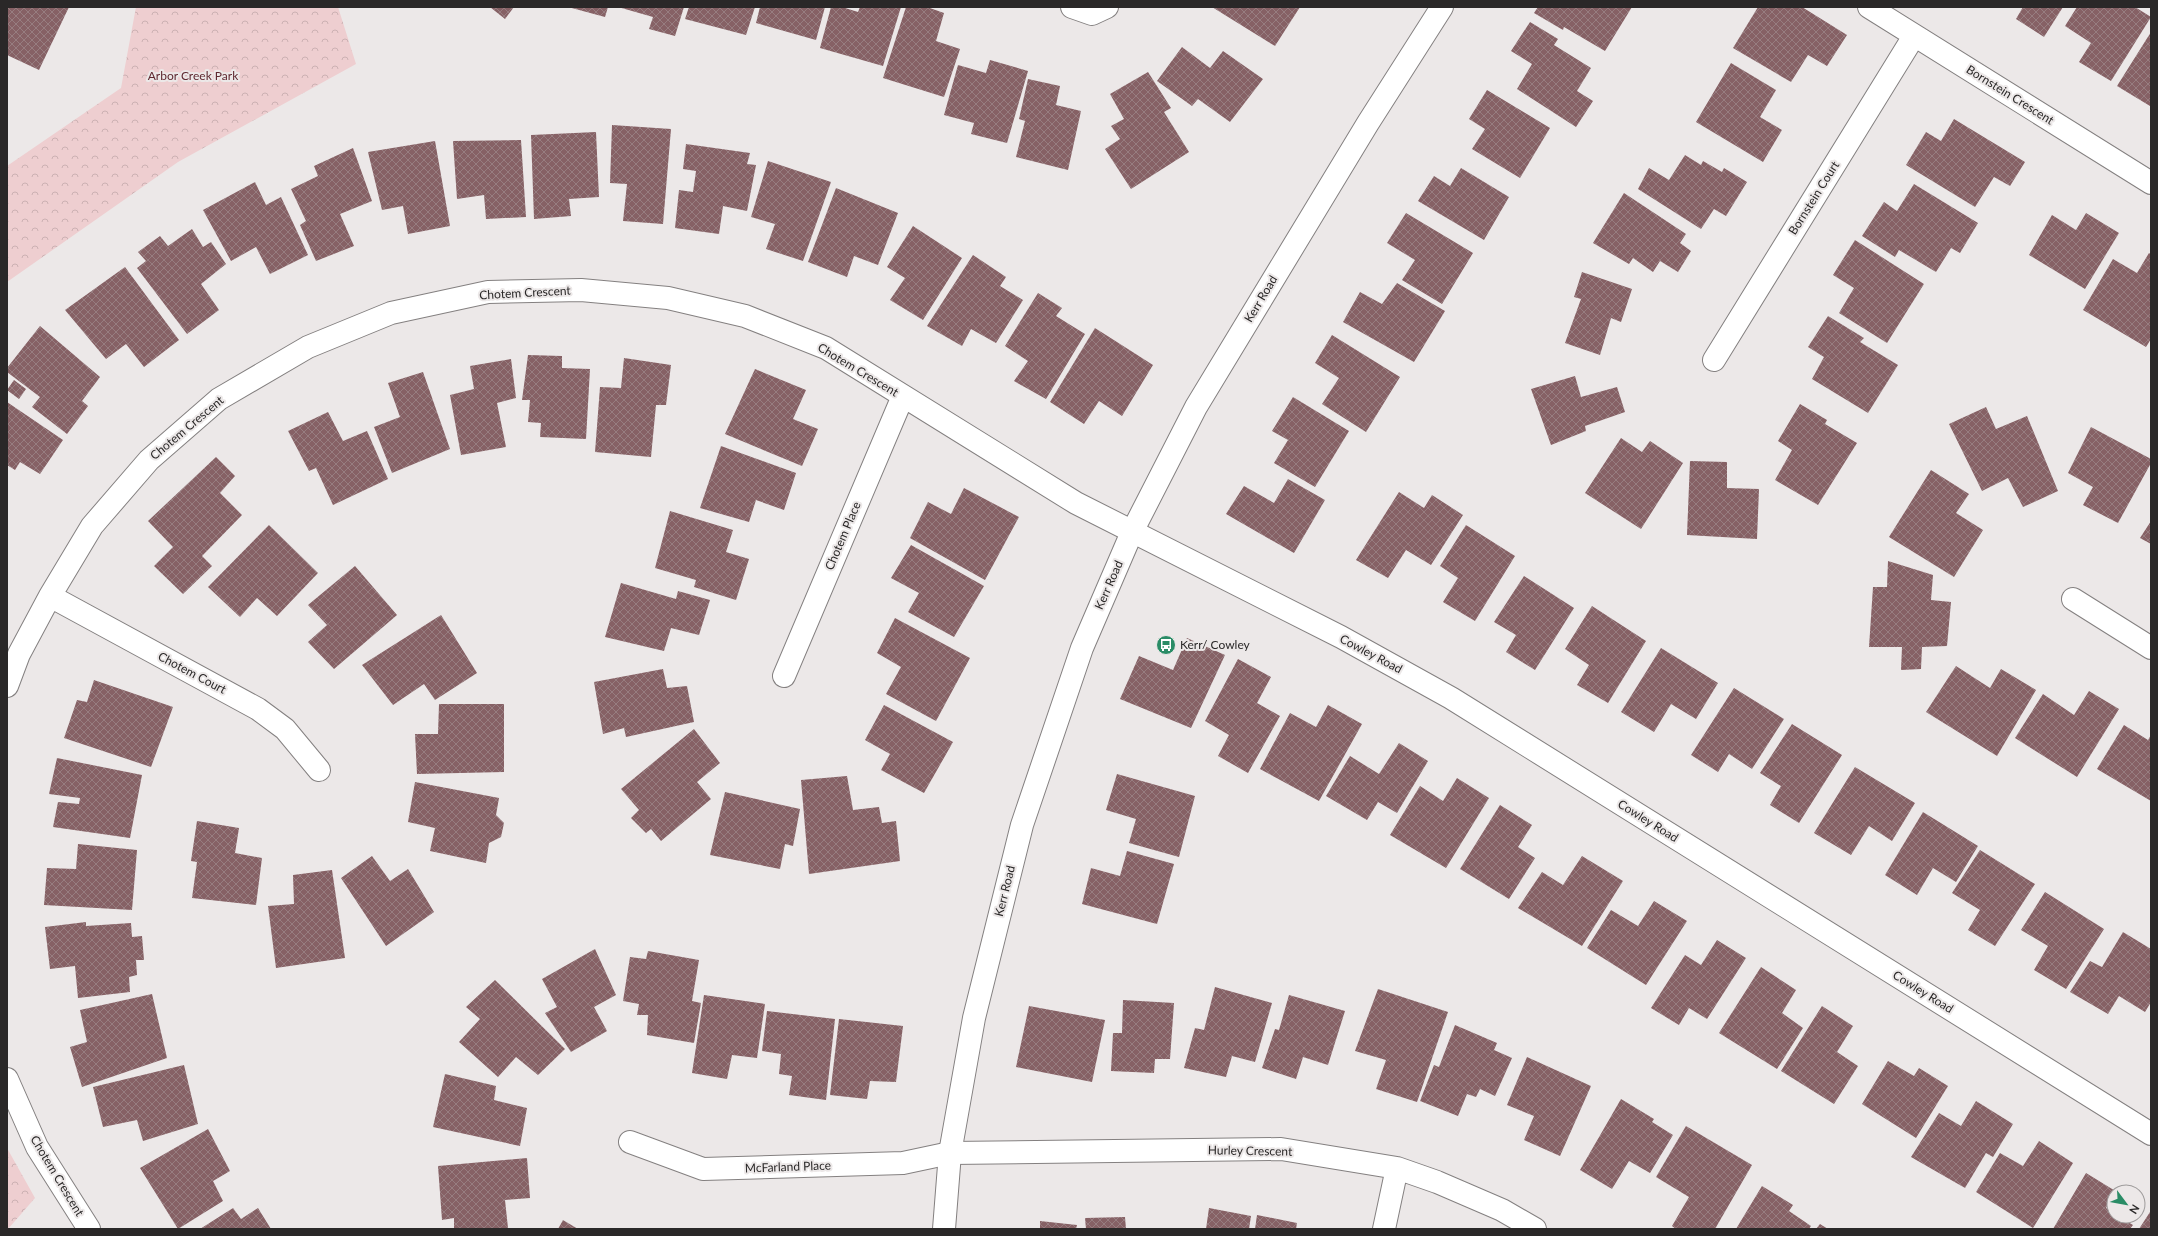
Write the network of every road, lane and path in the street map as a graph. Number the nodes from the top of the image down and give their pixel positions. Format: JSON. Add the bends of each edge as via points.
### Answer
{"nodes":[{"id":1,"x":1072,"y":7,"type":"edge"},
{"id":2,"x":1107,"y":7,"type":"edge"},
{"id":3,"x":1442,"y":7,"type":"edge"},
{"id":4,"x":1869,"y":7,"type":"edge"},
{"id":5,"x":1914,"y":36,"type":"junction"},
{"id":6,"x":2151,"y":183,"type":"edge"},
{"id":7,"x":1714,"y":360,"type":"dead end"},
{"id":8,"x":903,"y":396,"type":"junction"},
{"id":9,"x":1132,"y":532,"type":"junction"},
{"id":10,"x":50,"y":596,"type":"junction"},
{"id":11,"x":2073,"y":598,"type":"dead end"},
{"id":12,"x":2151,"y":648,"type":"edge"},
{"id":13,"x":784,"y":676,"type":"dead end"},
{"id":14,"x":7,"y":686,"type":"edge"},
{"id":15,"x":319,"y":770,"type":"dead end"},
{"id":16,"x":7,"y":1079,"type":"edge"},
{"id":17,"x":2151,"y":1134,"type":"edge"},
{"id":18,"x":630,"y":1142,"type":"dead end"},
{"id":19,"x":950,"y":1153,"type":"junction"},
{"id":20,"x":1397,"y":1168,"type":"junction"},
{"id":21,"x":89,"y":1229,"type":"edge"},
{"id":22,"x":944,"y":1229,"type":"edge"},
{"id":23,"x":1384,"y":1229,"type":"edge"},
{"id":24,"x":1536,"y":1229,"type":"edge"}],
"edges":[{"from":1,"to":2,"type":"street","via":[[1092,14]]},
{"from":3,"to":9,"type":"street","name":"Kerr Road","via":[[1368,123],[1196,407]]},
{"from":4,"to":5,"type":"street","name":"Bornstein Crescent"},
{"from":5,"to":6,"type":"street","name":"Bornstein Crescent"},
{"from":5,"to":7,"type":"street","name":"Bornstein Court"},
{"from":8,"to":9,"type":"street","name":"Chotem Crescent","via":[[1076,503]]},
{"from":8,"to":10,"type":"street","name":"Chotem Crescent","via":[[826,348],[745,316],[668,298],[581,290],[488,292],[391,313],[308,347],[219,399],[149,460],[92,526]]},
{"from":8,"to":13,"type":"street","name":"Chotem Place"},
{"from":9,"to":17,"type":"street","name":"Cowley Road","via":[[1341,637],[1451,698]]},
{"from":9,"to":19,"type":"street","name":"Kerr Road","via":[[1082,648],[1022,825],[974,1018]]},
{"from":10,"to":14,"type":"street","name":"Chotem Crescent","via":[[19,654]]},
{"from":10,"to":15,"type":"street","name":"Chotem Court","via":[[258,709],[285,729]]},
{"from":11,"to":12,"type":"street"},
{"from":16,"to":21,"type":"street","name":"Chotem Crescent","via":[[37,1147]]},
{"from":18,"to":19,"type":"street","name":"McFarland Place","via":[[703,1169],[903,1163]]},
{"from":19,"to":20,"type":"street","name":"Hurley Crescent","via":[[1281,1149]]},
{"from":19,"to":22,"type":"street","name":"Kerr Road"},
{"from":20,"to":23,"type":"street"},
{"from":20,"to":24,"type":"street","name":"Hurley Crescent","via":[[1502,1210]]}]}
